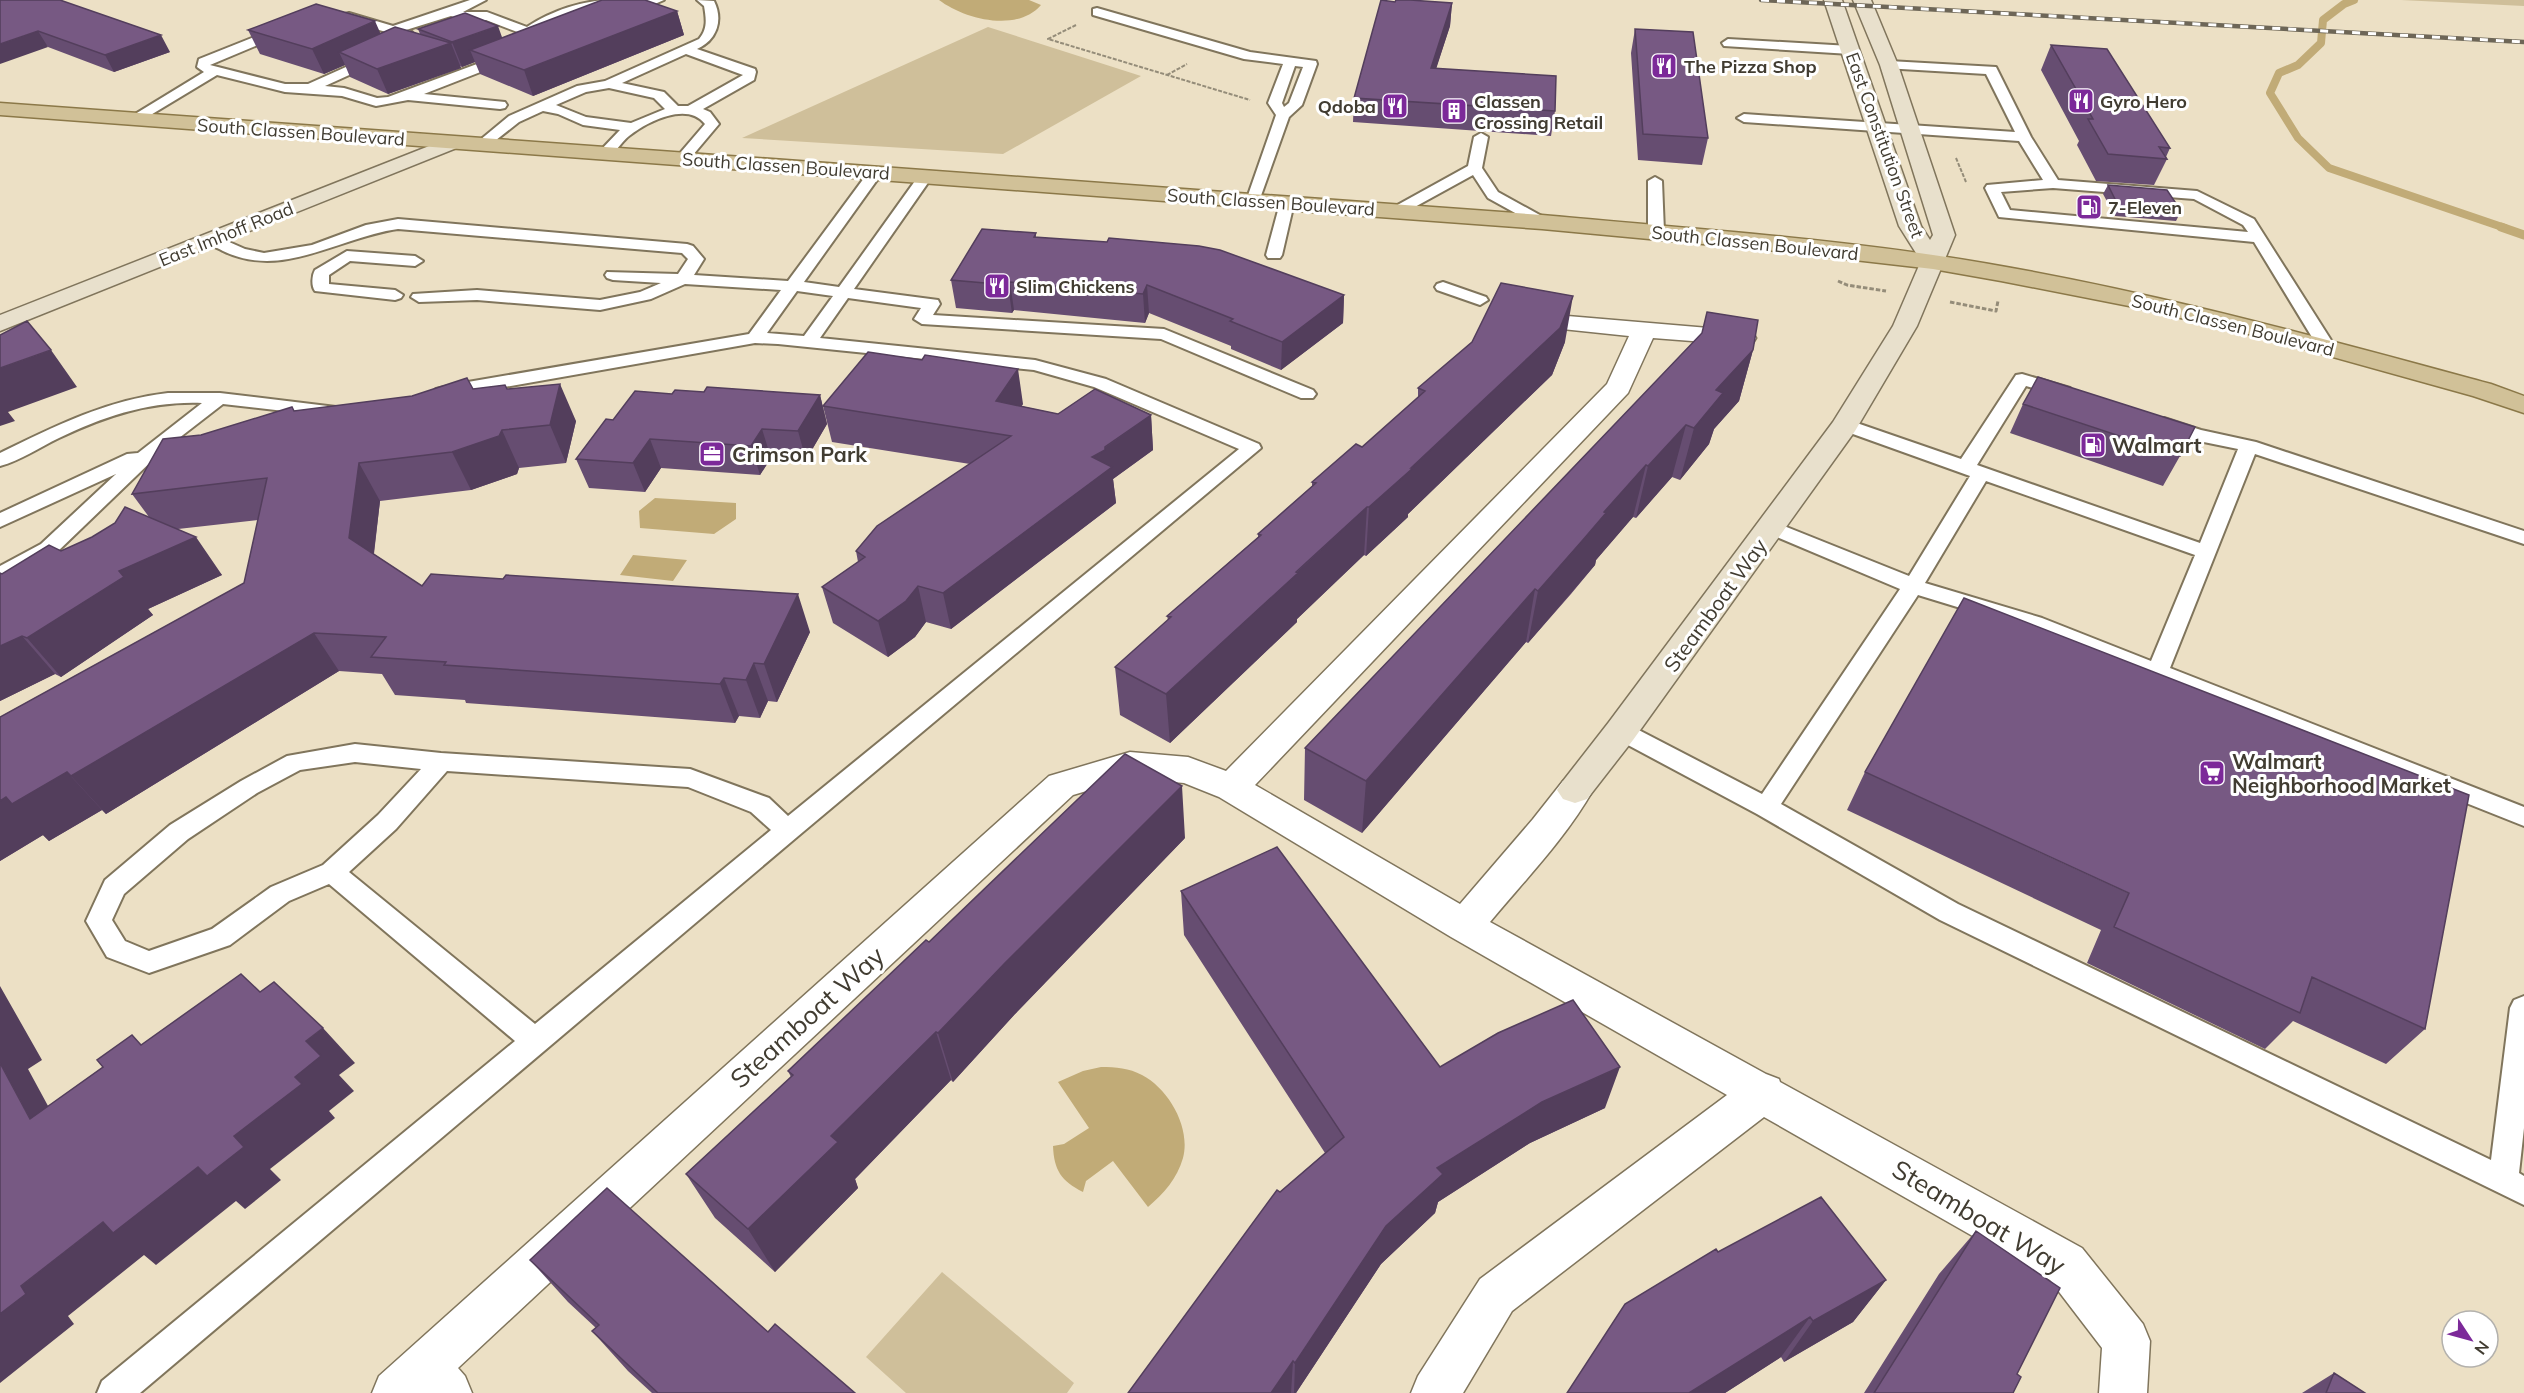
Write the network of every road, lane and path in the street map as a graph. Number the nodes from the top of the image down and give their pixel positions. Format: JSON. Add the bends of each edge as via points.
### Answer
{"nodes":[{"id":1,"x":480,"y":0,"type":"edge"},
{"id":2,"x":606,"y":0,"type":"edge"},
{"id":3,"x":658,"y":0,"type":"edge"},
{"id":4,"x":704,"y":0,"type":"edge"},
{"id":5,"x":1833,"y":0,"type":"edge"},
{"id":6,"x":1862,"y":0,"type":"edge"},
{"id":7,"x":452,"y":12,"type":"junction"},
{"id":8,"x":1097,"y":12,"type":"dead end"},
{"id":9,"x":333,"y":15,"type":"edge"},
{"id":10,"x":615,"y":16,"type":"edge"},
{"id":11,"x":1085,"y":21,"type":"dead end"},
{"id":12,"x":292,"y":26,"type":"edge"},
{"id":13,"x":394,"y":30,"type":"junction"},
{"id":14,"x":528,"y":32,"type":"junction"},
{"id":15,"x":1728,"y":43,"type":"dead end"},
{"id":16,"x":686,"y":50,"type":"junction"},
{"id":17,"x":1850,"y":50,"type":"junction"},
{"id":18,"x":1290,"y":62,"type":"junction"},
{"id":19,"x":1889,"y":65,"type":"junction"},
{"id":20,"x":215,"y":71,"type":"junction"},
{"id":21,"x":609,"y":84,"type":"junction"},
{"id":22,"x":310,"y":88,"type":"junction"},
{"id":23,"x":407,"y":96,"type":"junction"},
{"id":24,"x":500,"y":105,"type":"dead end"},
{"id":25,"x":542,"y":107,"type":"junction"},
{"id":26,"x":0,"y":109,"type":"edge"},
{"id":27,"x":693,"y":109,"type":"junction"},
{"id":28,"x":1279,"y":109,"type":"junction"},
{"id":29,"x":673,"y":110,"type":"junction"},
{"id":30,"x":1744,"y":118,"type":"dead end"},
{"id":31,"x":134,"y":119,"type":"junction"},
{"id":32,"x":632,"y":127,"type":"junction"},
{"id":33,"x":1876,"y":127,"type":"junction"},
{"id":34,"x":1908,"y":129,"type":"junction"},
{"id":35,"x":1481,"y":137,"type":"dead end"},
{"id":36,"x":2024,"y":137,"type":"junction"},
{"id":37,"x":452,"y":143,"type":"junction"},
{"id":38,"x":481,"y":145,"type":"junction"},
{"id":39,"x":605,"y":153,"type":"junction"},
{"id":40,"x":681,"y":159,"type":"junction"},
{"id":41,"x":1475,"y":168,"type":"junction"},
{"id":42,"x":875,"y":173,"type":"junction"},
{"id":43,"x":925,"y":177,"type":"junction"},
{"id":44,"x":1655,"y":181,"type":"dead end"},
{"id":45,"x":2053,"y":184,"type":"junction"},
{"id":46,"x":1253,"y":201,"type":"junction"},
{"id":47,"x":1287,"y":203,"type":"junction"},
{"id":48,"x":1397,"y":211,"type":"junction"},
{"id":49,"x":1542,"y":222,"type":"junction"},
{"id":50,"x":1656,"y":232,"type":"junction"},
{"id":51,"x":2258,"y":238,"type":"junction"},
{"id":52,"x":212,"y":239,"type":"junction"},
{"id":53,"x":1274,"y":255,"type":"dead end"},
{"id":54,"x":415,"y":261,"type":"dead end"},
{"id":55,"x":1933,"y":262,"type":"junction"},
{"id":56,"x":613,"y":275,"type":"dead end"},
{"id":57,"x":683,"y":279,"type":"junction"},
{"id":58,"x":793,"y":286,"type":"junction"},
{"id":59,"x":1443,"y":287,"type":"dead end"},
{"id":60,"x":844,"y":292,"type":"junction"},
{"id":61,"x":395,"y":295,"type":"dead end"},
{"id":62,"x":420,"y":297,"type":"dead end"},
{"id":63,"x":1998,"y":299,"type":"dead end"},
{"id":64,"x":1480,"y":300,"type":"dead end"},
{"id":65,"x":1962,"y":305,"type":"dead end"},
{"id":66,"x":1532,"y":320,"type":"edge"},
{"id":67,"x":0,"y":324,"type":"edge"},
{"id":68,"x":1644,"y":330,"type":"junction"},
{"id":69,"x":755,"y":338,"type":"junction"},
{"id":70,"x":1744,"y":339,"type":"edge"},
{"id":71,"x":809,"y":341,"type":"junction"},
{"id":72,"x":2326,"y":348,"type":"junction"},
{"id":73,"x":1307,"y":394,"type":"dead end"},
{"id":74,"x":2076,"y":396,"type":"edge"},
{"id":75,"x":430,"y":397,"type":"edge"},
{"id":76,"x":220,"y":398,"type":"junction"},
{"id":77,"x":2524,"y":405,"type":"edge"},
{"id":78,"x":356,"y":411,"type":"edge"},
{"id":79,"x":2142,"y":417,"type":"edge"},
{"id":80,"x":1845,"y":425,"type":"junction"},
{"id":81,"x":2249,"y":446,"type":"junction"},
{"id":82,"x":154,"y":448,"type":"junction"},
{"id":83,"x":0,"y":460,"type":"edge"},
{"id":84,"x":1974,"y":470,"type":"junction"},
{"id":85,"x":0,"y":521,"type":"edge"},
{"id":86,"x":1772,"y":528,"type":"junction"},
{"id":87,"x":2524,"y":538,"type":"edge"},
{"id":88,"x":2206,"y":552,"type":"junction"},
{"id":89,"x":0,"y":575,"type":"edge"},
{"id":90,"x":1913,"y":586,"type":"junction"},
{"id":91,"x":2158,"y":672,"type":"junction"},
{"id":92,"x":1621,"y":732,"type":"junction"},
{"id":93,"x":441,"y":762,"type":"junction"},
{"id":94,"x":1231,"y":788,"type":"junction"},
{"id":95,"x":1575,"y":790,"type":"joint"},
{"id":96,"x":1766,"y":807,"type":"junction"},
{"id":97,"x":2524,"y":817,"type":"edge"},
{"id":98,"x":788,"y":830,"type":"junction"},
{"id":99,"x":332,"y":872,"type":"junction"},
{"id":100,"x":1464,"y":926,"type":"junction"},
{"id":101,"x":2524,"y":1008,"type":"edge"},
{"id":102,"x":535,"y":1041,"type":"junction"},
{"id":103,"x":1764,"y":1092,"type":"junction"},
{"id":104,"x":2513,"y":1186,"type":"edge"},
{"id":105,"x":423,"y":1385,"type":"edge"},
{"id":106,"x":114,"y":1393,"type":"edge"},
{"id":107,"x":1435,"y":1393,"type":"edge"},
{"id":108,"x":2123,"y":1393,"type":"edge"}],
"edges":[{"from":1,"to":7,"type":"lane"},
{"from":2,"to":14,"type":"lane","via":[[543,22]]},
{"from":3,"to":10,"type":"lane"},
{"from":4,"to":16,"type":"lane","via":[[710,4],[711,35]]},
{"from":5,"to":17,"type":"main road","name":"East Constitution Street"},
{"from":6,"to":19,"type":"main road","name":"East Constitution Street"},
{"from":7,"to":13,"type":"lane"},
{"from":7,"to":14,"type":"lane","via":[[465,17],[487,16]]},
{"from":8,"to":18,"type":"lane","via":[[1249,56]]},
{"from":9,"to":13,"type":"lane"},
{"from":11,"to":28,"type":"path","via":[[1048,39]]},
{"from":12,"to":20,"type":"lane","via":[[204,62],[203,67]]},
{"from":13,"to":22,"type":"lane","via":[[411,38]]},
{"from":14,"to":23,"type":"lane","via":[[514,47],[525,50]]},
{"from":15,"to":17,"type":"lane"},
{"from":16,"to":21,"type":"lane"},
{"from":16,"to":27,"type":"lane","via":[[750,72],[750,77]]},
{"from":17,"to":33,"type":"main road","name":"East Constitution Street"},
{"from":18,"to":28,"type":"lane"},
{"from":18,"to":28,"type":"lane","via":[[1311,64],[1295,105]]},
{"from":19,"to":34,"type":"main road","name":"East Constitution Street"},
{"from":19,"to":36,"type":"lane","via":[[1992,70]]},
{"from":20,"to":22,"type":"lane","via":[[285,88]]},
{"from":20,"to":31,"type":"lane"},
{"from":21,"to":25,"type":"lane","via":[[582,89]]},
{"from":21,"to":29,"type":"lane","via":[[659,95]]},
{"from":22,"to":23,"type":"lane","via":[[344,92],[376,102]]},
{"from":23,"to":24,"type":"lane"},
{"from":25,"to":32,"type":"lane","via":[[561,110],[583,121]]},
{"from":25,"to":38,"type":"lane","via":[[514,119]]},
{"from":26,"to":31,"type":"main road","name":"South Classen Boulevard"},
{"from":27,"to":29,"type":"lane"},
{"from":27,"to":40,"type":"lane","via":[[712,124]]},
{"from":28,"to":46,"type":"lane"},
{"from":29,"to":32,"type":"lane"},
{"from":30,"to":33,"type":"lane"},
{"from":31,"to":37,"type":"main road","name":"South Classen Boulevard"},
{"from":32,"to":39,"type":"lane"},
{"from":33,"to":34,"type":"lane"},
{"from":33,"to":55,"type":"main road","name":"East Constitution Street","via":[[1912,231]]},
{"from":34,"to":36,"type":"lane"},
{"from":34,"to":55,"type":"main road","name":"East Constitution Street","via":[[1944,235]]},
{"from":35,"to":41,"type":"lane"},
{"from":36,"to":45,"type":"lane"},
{"from":37,"to":38,"type":"main road","name":"South Classen Boulevard"},
{"from":37,"to":52,"type":"main road","name":"East Imhoff Road"},
{"from":38,"to":39,"type":"main road","name":"South Classen Boulevard"},
{"from":39,"to":40,"type":"main road","name":"South Classen Boulevard"},
{"from":40,"to":42,"type":"main road","name":"South Classen Boulevard"},
{"from":41,"to":48,"type":"lane"},
{"from":41,"to":49,"type":"lane","via":[[1492,195]]},
{"from":42,"to":43,"type":"main road","name":"South Classen Boulevard"},
{"from":42,"to":58,"type":"lane"},
{"from":43,"to":46,"type":"main road","name":"South Classen Boulevard"},
{"from":43,"to":60,"type":"lane"},
{"from":44,"to":50,"type":"lane"},
{"from":45,"to":51,"type":"lane","via":[[2197,195],[2249,222]]},
{"from":45,"to":51,"type":"lane","via":[[1992,188],[2004,214]]},
{"from":46,"to":47,"type":"main road","name":"South Classen Boulevard"},
{"from":47,"to":48,"type":"main road","name":"South Classen Boulevard"},
{"from":47,"to":53,"type":"lane"},
{"from":48,"to":49,"type":"main road","name":"South Classen Boulevard"},
{"from":49,"to":50,"type":"main road","name":"South Classen Boulevard"},
{"from":50,"to":55,"type":"main road","name":"South Classen Boulevard"},
{"from":51,"to":72,"type":"lane"},
{"from":52,"to":57,"type":"lane","via":[[240,253],[264,258],[315,249],[371,228],[410,225],[687,249],[696,259]]},
{"from":52,"to":67,"type":"main road","name":"East Imhoff Road"},
{"from":54,"to":61,"type":"lane","via":[[347,256],[321,273],[321,288]]},
{"from":55,"to":72,"type":"main road","name":"South Classen Boulevard","via":[[2134,300]]},
{"from":55,"to":80,"type":"main road","name":"Steamboat Way","via":[[1905,326]]},
{"from":56,"to":57,"type":"lane"},
{"from":57,"to":58,"type":"lane"},
{"from":57,"to":62,"type":"lane","via":[[645,297],[600,305],[477,295]]},
{"from":58,"to":60,"type":"lane"},
{"from":58,"to":69,"type":"lane"},
{"from":59,"to":64,"type":"lane"},
{"from":60,"to":71,"type":"lane"},
{"from":60,"to":73,"type":"lane","via":[[932,304],[922,319],[1164,334]]},
{"from":63,"to":65,"type":"path","via":[[1996,311]]},
{"from":66,"to":68,"type":"street"},
{"from":68,"to":70,"type":"street"},
{"from":68,"to":94,"type":"street","via":[[1619,387]]},
{"from":69,"to":71,"type":"lane"},
{"from":69,"to":75,"type":"lane","via":[[462,388]]},
{"from":71,"to":98,"type":"lane","via":[[1035,364],[1100,383],[1252,448]]},
{"from":72,"to":77,"type":"main road","name":"South Classen Boulevard"},
{"from":74,"to":84,"type":"lane","via":[[2022,378]]},
{"from":76,"to":78,"type":"lane"},
{"from":76,"to":82,"type":"lane"},
{"from":76,"to":83,"type":"lane","via":[[162,399],[117,408]]},
{"from":79,"to":81,"type":"lane","via":[[2196,435]]},
{"from":80,"to":84,"type":"lane"},
{"from":80,"to":86,"type":"main road","name":"Steamboat Way"},
{"from":81,"to":87,"type":"lane"},
{"from":81,"to":88,"type":"lane"},
{"from":82,"to":85,"type":"lane"},
{"from":82,"to":89,"type":"lane","via":[[48,549]]},
{"from":84,"to":88,"type":"lane"},
{"from":84,"to":90,"type":"lane"},
{"from":86,"to":90,"type":"lane"},
{"from":86,"to":92,"type":"main road","name":"Steamboat Way"},
{"from":88,"to":91,"type":"lane"},
{"from":90,"to":91,"type":"lane","via":[[2034,623]]},
{"from":90,"to":96,"type":"lane"},
{"from":91,"to":97,"type":"lane"},
{"from":92,"to":95,"type":"main road","name":"Steamboat Way"},
{"from":92,"to":96,"type":"lane"},
{"from":93,"to":98,"type":"lane","via":[[690,778],[760,805]]},
{"from":93,"to":99,"type":"lane","via":[[387,822]]},
{"from":93,"to":99,"type":"lane","via":[[355,753],[295,762],[179,832],[114,886],[99,921],[116,949],[149,962],[221,937],[280,894]]},
{"from":94,"to":100,"type":"street","name":"Steamboat Way"},
{"from":94,"to":105,"type":"street","name":"Steamboat Way","via":[[1188,770],[1130,765],[1061,785]]},
{"from":95,"to":100,"type":"street","name":"Steamboat Way"},
{"from":96,"to":104,"type":"lane","via":[[1949,912]]},
{"from":98,"to":102,"type":"lane"},
{"from":99,"to":102,"type":"lane"},
{"from":100,"to":103,"type":"street","name":"Steamboat Way"},
{"from":101,"to":104,"type":"lane"},
{"from":102,"to":106,"type":"lane"},
{"from":103,"to":107,"type":"street","via":[[1496,1295]]},
{"from":103,"to":108,"type":"street","name":"Steamboat Way","via":[[2066,1264],[2126,1341]]}]}
